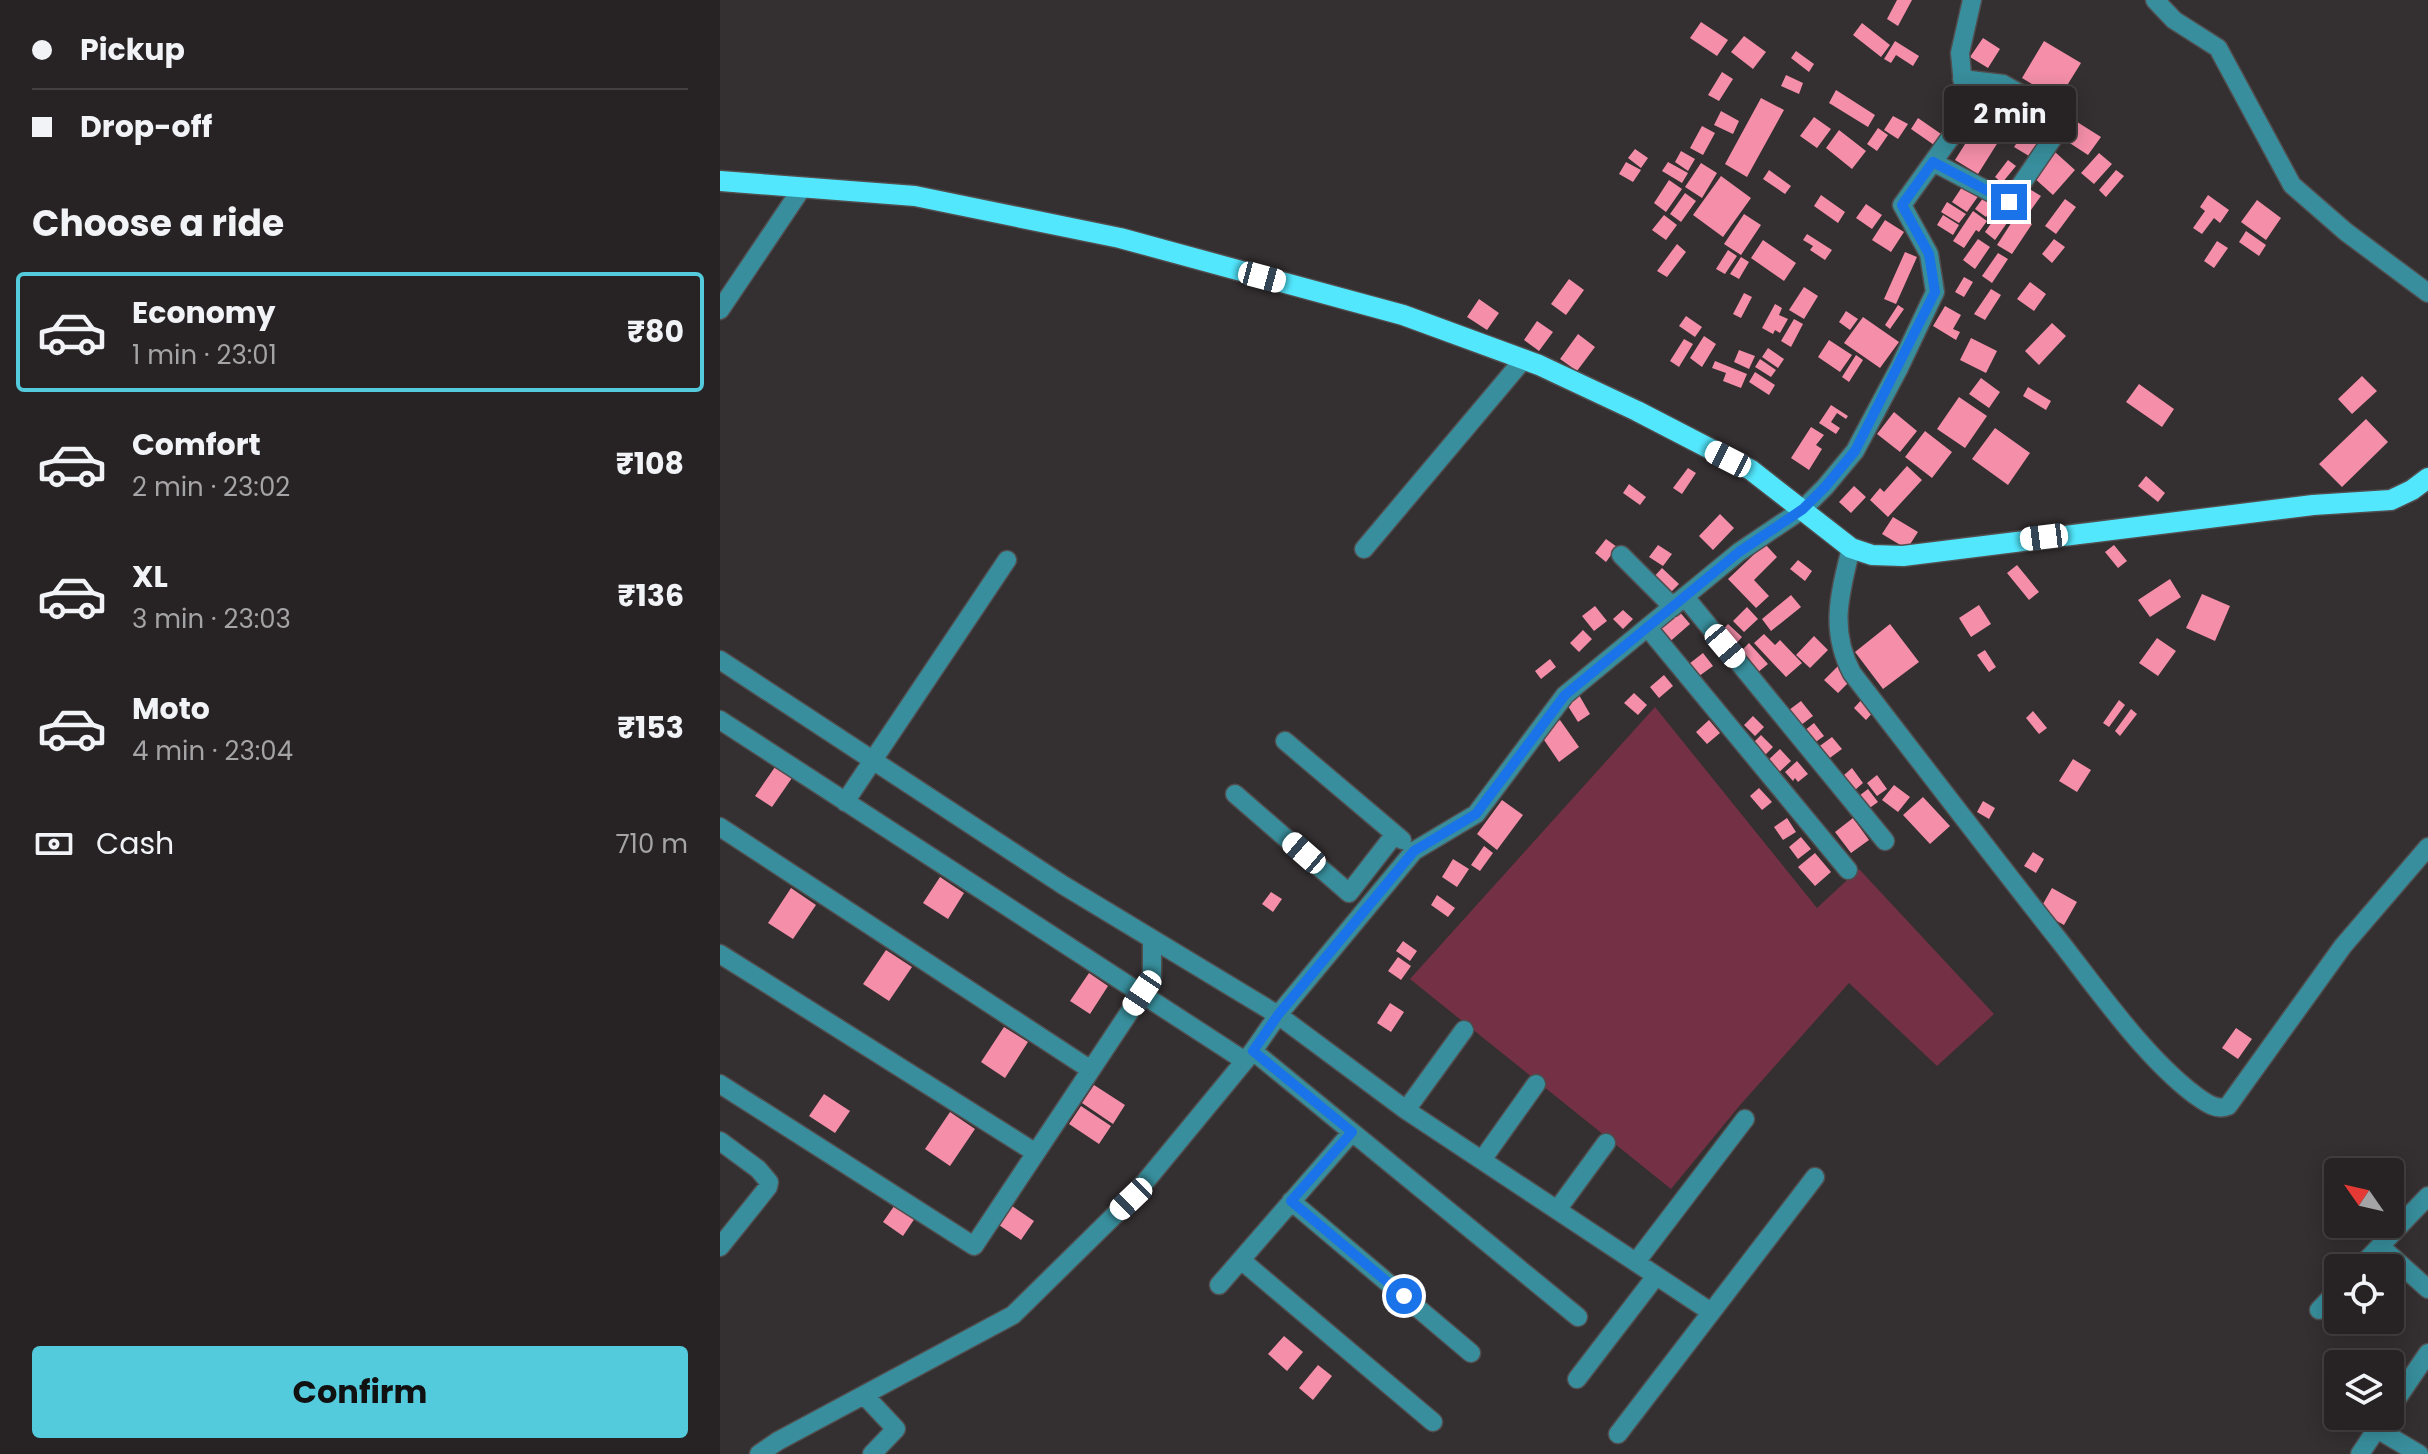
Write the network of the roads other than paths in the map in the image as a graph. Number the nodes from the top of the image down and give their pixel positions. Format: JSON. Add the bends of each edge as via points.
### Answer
{"nodes":[{"id":1,"x":1972,"y":0,"type":"edge"},
{"id":2,"x":2155,"y":0,"type":"edge"},
{"id":3,"x":1962,"y":79,"type":"junction"},
{"id":4,"x":1933,"y":162,"type":"junction"},
{"id":5,"x":720,"y":181,"type":"edge"},
{"id":6,"x":802,"y":188,"type":"junction"},
{"id":7,"x":2428,"y":293,"type":"edge"},
{"id":8,"x":720,"y":310,"type":"edge"},
{"id":9,"x":1523,"y":360,"type":"junction"},
{"id":10,"x":2428,"y":478,"type":"edge"},
{"id":11,"x":1803,"y":509,"type":"junction"},
{"id":12,"x":1851,"y":548,"type":"junction"},
{"id":13,"x":1364,"y":549,"type":"dead end"},
{"id":14,"x":1621,"y":555,"type":"dead end"},
{"id":15,"x":1007,"y":560,"type":"dead end"},
{"id":16,"x":1679,"y":602,"type":"junction"},
{"id":17,"x":1648,"y":628,"type":"junction"},
{"id":18,"x":720,"y":660,"type":"edge"},
{"id":19,"x":720,"y":720,"type":"edge"},
{"id":20,"x":1285,"y":741,"type":"dead end"},
{"id":21,"x":873,"y":760,"type":"junction"},
{"id":22,"x":1235,"y":794,"type":"dead end"},
{"id":23,"x":845,"y":802,"type":"junction"},
{"id":24,"x":720,"y":827,"type":"edge"},
{"id":25,"x":1395,"y":834,"type":"junction"},
{"id":26,"x":1885,"y":841,"type":"dead end"},
{"id":27,"x":2428,"y":847,"type":"edge"},
{"id":28,"x":1414,"y":851,"type":"junction"},
{"id":29,"x":1848,"y":870,"type":"dead end"},
{"id":30,"x":1152,"y":939,"type":"junction"},
{"id":31,"x":720,"y":954,"type":"edge"},
{"id":32,"x":1142,"y":993,"type":"junction"},
{"id":33,"x":1278,"y":1015,"type":"junction"},
{"id":34,"x":1464,"y":1030,"type":"dead end"},
{"id":35,"x":1249,"y":1056,"type":"junction"},
{"id":36,"x":1091,"y":1070,"type":"junction"},
{"id":37,"x":720,"y":1084,"type":"edge"},
{"id":38,"x":1536,"y":1084,"type":"dead end"},
{"id":39,"x":1406,"y":1110,"type":"junction"},
{"id":40,"x":1745,"y":1119,"type":"dead end"},
{"id":41,"x":1352,"y":1132,"type":"junction"},
{"id":42,"x":720,"y":1141,"type":"edge"},
{"id":43,"x":1606,"y":1143,"type":"dead end"},
{"id":44,"x":1036,"y":1153,"type":"junction"},
{"id":45,"x":1482,"y":1160,"type":"junction"},
{"id":46,"x":1815,"y":1177,"type":"dead end"},
{"id":47,"x":2428,"y":1196,"type":"edge"},
{"id":48,"x":1291,"y":1201,"type":"junction"},
{"id":49,"x":1557,"y":1210,"type":"junction"},
{"id":50,"x":721,"y":1244,"type":"edge"},
{"id":51,"x":2380,"y":1246,"type":"junction"},
{"id":52,"x":2372,"y":1254,"type":"edge"},
{"id":53,"x":1241,"y":1260,"type":"junction"},
{"id":54,"x":1636,"y":1262,"type":"junction"},
{"id":55,"x":1656,"y":1276,"type":"junction"},
{"id":56,"x":1219,"y":1285,"type":"dead end"},
{"id":57,"x":2428,"y":1289,"type":"edge"},
{"id":58,"x":2324,"y":1305,"type":"edge"},
{"id":59,"x":2319,"y":1310,"type":"dead end"},
{"id":60,"x":1711,"y":1312,"type":"junction"},
{"id":61,"x":1578,"y":1317,"type":"dead end"},
{"id":62,"x":1471,"y":1353,"type":"dead end"},
{"id":63,"x":2428,"y":1353,"type":"edge"},
{"id":64,"x":1577,"y":1379,"type":"dead end"},
{"id":65,"x":2404,"y":1388,"type":"edge"},
{"id":66,"x":864,"y":1395,"type":"junction"},
{"id":67,"x":1433,"y":1422,"type":"dead end"},
{"id":68,"x":2376,"y":1430,"type":"edge"},
{"id":69,"x":2390,"y":1430,"type":"edge"},
{"id":70,"x":1618,"y":1434,"type":"dead end"},
{"id":71,"x":759,"y":1454,"type":"edge"},
{"id":72,"x":872,"y":1454,"type":"edge"},
{"id":73,"x":2360,"y":1454,"type":"edge"},
{"id":74,"x":2419,"y":1454,"type":"edge"}],
"edges":[{"from":1,"to":3,"type":"street","via":[[1960,53]]},
{"from":2,"to":7,"type":"street","via":[[2174,20],[2218,48],[2292,185]]},
{"from":3,"to":4,"type":"street","via":[[1966,116]]},
{"from":3,"to":4,"type":"street","via":[[2003,84],[2066,119],[2009,202]]},
{"from":4,"to":11,"type":"street","via":[[1902,205],[1929,254],[1935,292],[1855,451]]},
{"from":5,"to":6,"type":"main road"},
{"from":6,"to":8,"type":"street"},
{"from":6,"to":9,"type":"main road","via":[[915,196],[1120,238],[1403,315]]},
{"from":9,"to":11,"type":"main road","via":[[1751,470]]},
{"from":9,"to":13,"type":"street"},
{"from":10,"to":12,"type":"main road","via":[[2391,500],[1903,556]]},
{"from":11,"to":12,"type":"main road"},
{"from":11,"to":16,"type":"street"},
{"from":12,"to":27,"type":"street","via":[[1838,635],[1852,673],[2098,990],[2161,1063],[2213,1107],[2228,1106],[2343,946]]},
{"from":14,"to":16,"type":"street"},
{"from":15,"to":21,"type":"street"},
{"from":16,"to":17,"type":"street"},
{"from":16,"to":26,"type":"street"},
{"from":17,"to":28,"type":"street","via":[[1565,695],[1476,814]]},
{"from":17,"to":29,"type":"street"},
{"from":18,"to":21,"type":"street"},
{"from":19,"to":23,"type":"street"},
{"from":20,"to":25,"type":"street"},
{"from":21,"to":23,"type":"street"},
{"from":21,"to":30,"type":"street"},
{"from":22,"to":25,"type":"street","via":[[1349,893]]},
{"from":23,"to":32,"type":"street"},
{"from":24,"to":36,"type":"street"},
{"from":25,"to":28,"type":"street"},
{"from":28,"to":33,"type":"street"},
{"from":30,"to":32,"type":"street","via":[[1152,978]]},
{"from":30,"to":33,"type":"street"},
{"from":31,"to":44,"type":"street"},
{"from":32,"to":35,"type":"street"},
{"from":32,"to":36,"type":"street"},
{"from":33,"to":35,"type":"street"},
{"from":33,"to":39,"type":"street"},
{"from":34,"to":39,"type":"street"},
{"from":35,"to":41,"type":"street"},
{"from":35,"to":66,"type":"street","via":[[1131,1199],[1013,1315]]},
{"from":36,"to":44,"type":"street"},
{"from":37,"to":44,"type":"street","via":[[974,1246]]},
{"from":38,"to":45,"type":"street"},
{"from":39,"to":45,"type":"street"},
{"from":40,"to":54,"type":"street"},
{"from":41,"to":48,"type":"street"},
{"from":41,"to":61,"type":"street"},
{"from":42,"to":50,"type":"street","via":[[769,1182]]},
{"from":43,"to":49,"type":"street"},
{"from":45,"to":49,"type":"street"},
{"from":46,"to":60,"type":"street"},
{"from":47,"to":51,"type":"street"},
{"from":48,"to":53,"type":"street"},
{"from":48,"to":62,"type":"street"},
{"from":49,"to":54,"type":"street"},
{"from":51,"to":52,"type":"street"},
{"from":51,"to":57,"type":"street"},
{"from":53,"to":56,"type":"street"},
{"from":53,"to":67,"type":"street"},
{"from":54,"to":55,"type":"street"},
{"from":55,"to":60,"type":"street"},
{"from":55,"to":64,"type":"street"},
{"from":58,"to":59,"type":"street"},
{"from":60,"to":70,"type":"street"},
{"from":63,"to":65,"type":"street"},
{"from":66,"to":71,"type":"street"},
{"from":66,"to":72,"type":"street","via":[[896,1429]]},
{"from":68,"to":73,"type":"street"},
{"from":69,"to":74,"type":"street"}]}
